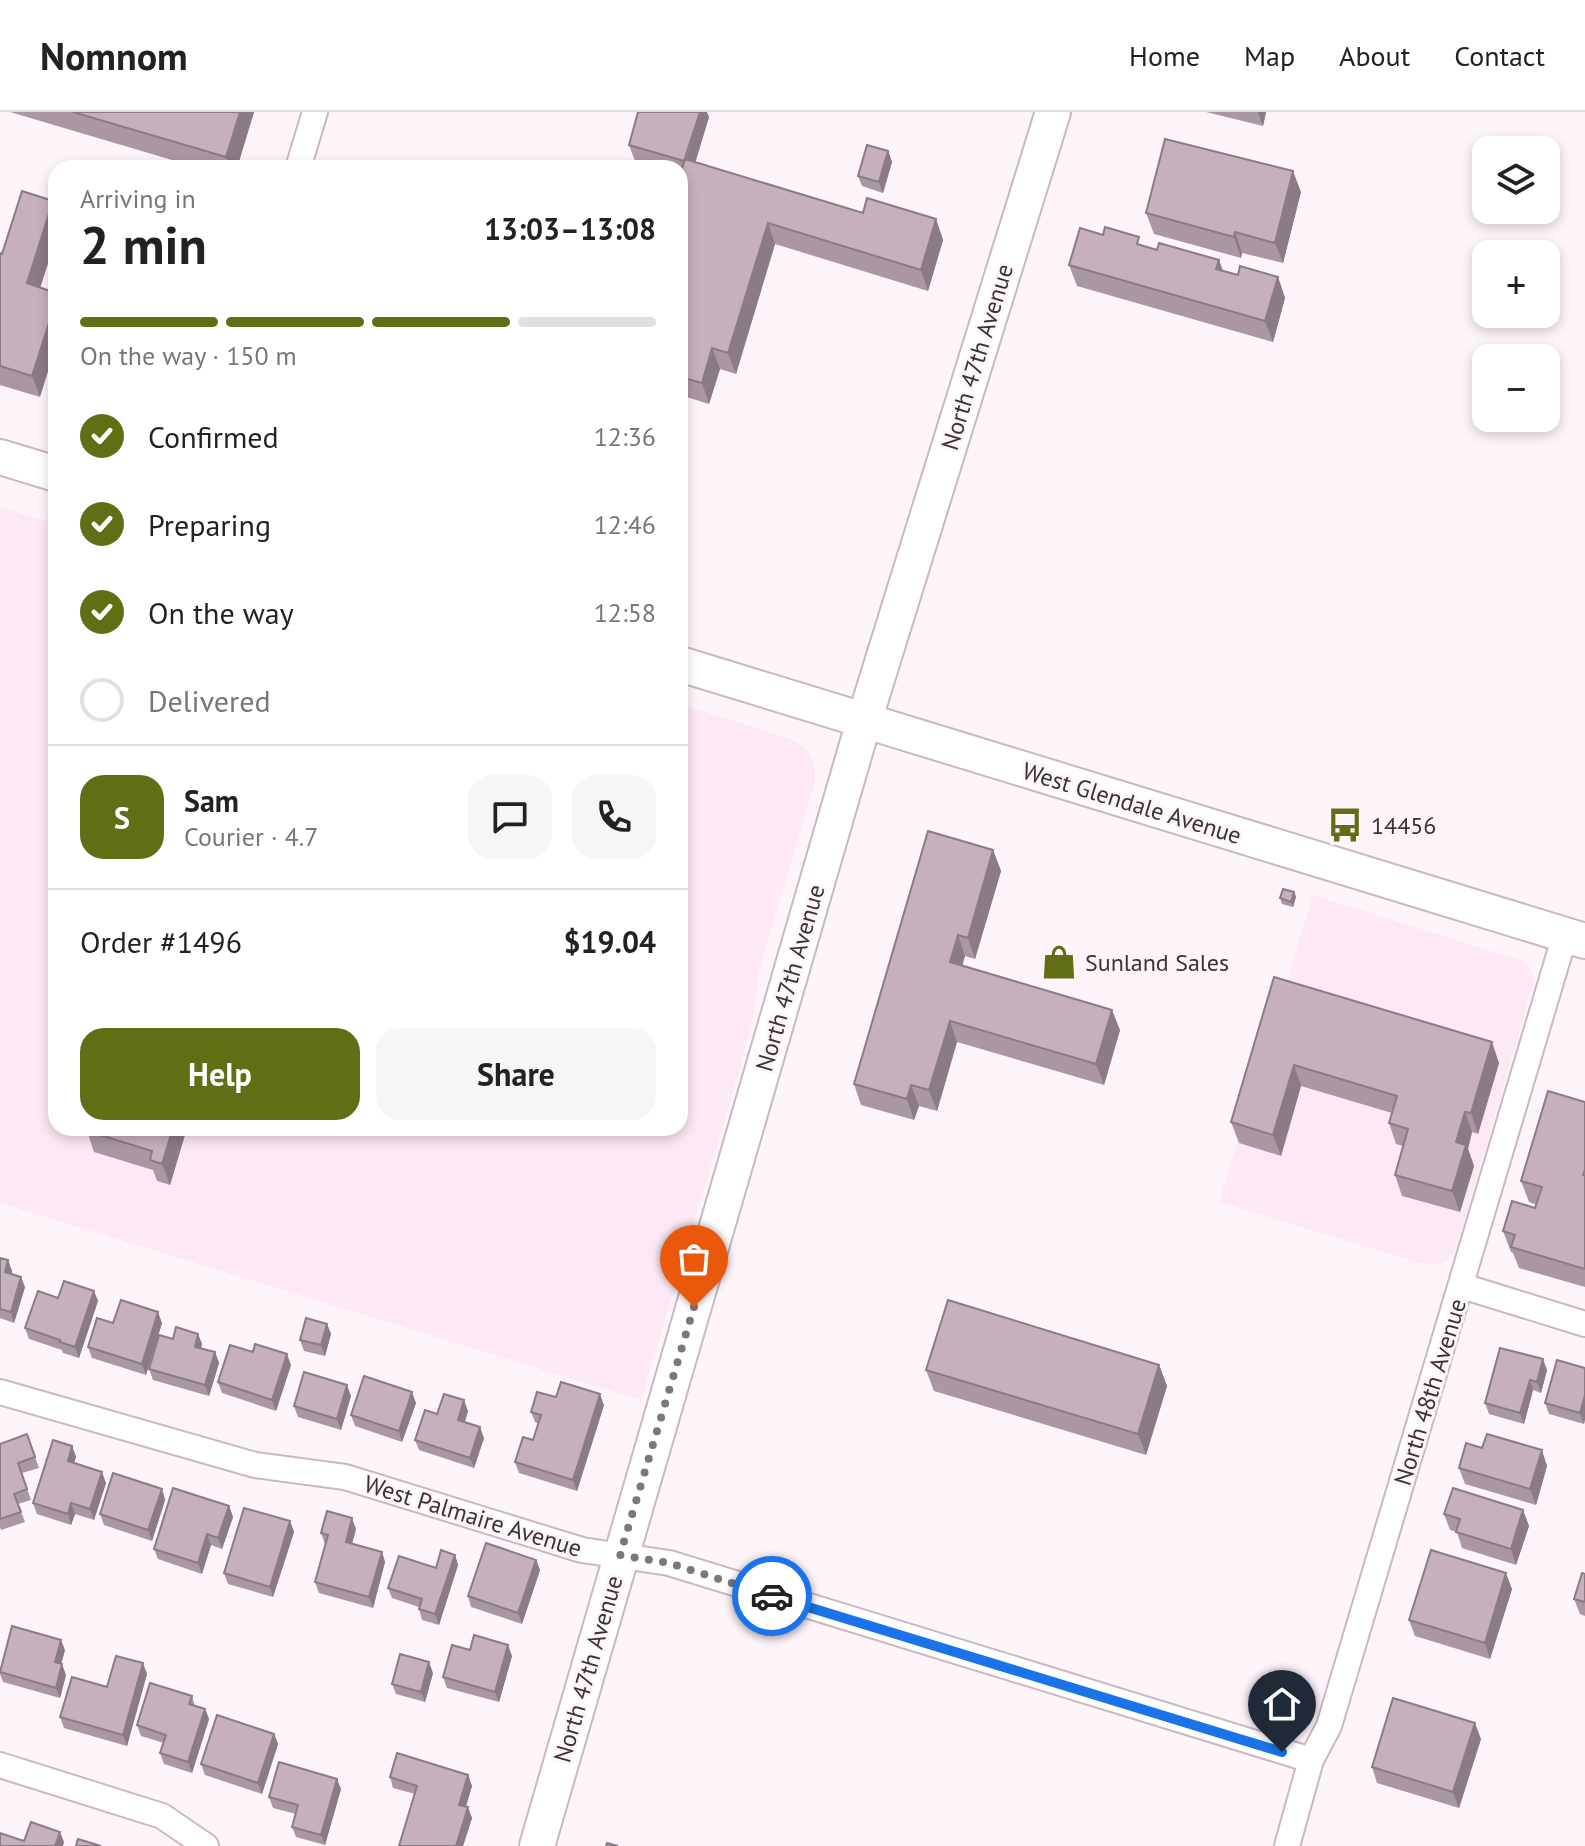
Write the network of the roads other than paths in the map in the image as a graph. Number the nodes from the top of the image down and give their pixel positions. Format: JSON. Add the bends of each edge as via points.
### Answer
{"nodes":[{"id":1,"x":315,"y":112,"type":"edge"},
{"id":2,"x":1053,"y":112,"type":"edge"},
{"id":3,"x":300,"y":160,"type":"edge"},
{"id":4,"x":0,"y":457,"type":"edge"},
{"id":5,"x":48,"y":472,"type":"edge"},
{"id":6,"x":688,"y":666,"type":"edge"},
{"id":7,"x":864,"y":721,"type":"junction"},
{"id":8,"x":1575,"y":938,"type":"edge"},
{"id":9,"x":1462,"y":1286,"type":"junction"},
{"id":10,"x":1585,"y":1324,"type":"edge"},
{"id":11,"x":0,"y":1392,"type":"edge"},
{"id":12,"x":620,"y":1555,"type":"junction"},
{"id":13,"x":1311,"y":1760,"type":"junction"},
{"id":14,"x":0,"y":1765,"type":"edge"},
{"id":15,"x":206,"y":1846,"type":"edge"},
{"id":16,"x":537,"y":1846,"type":"edge"},
{"id":17,"x":1287,"y":1846,"type":"edge"}],
"edges":[{"from":1,"to":3,"type":"street"},
{"from":2,"to":7,"type":"street","name":"North 47th Avenue"},
{"from":4,"to":5,"type":"street"},
{"from":6,"to":7,"type":"street","name":"West Glendale Avenue"},
{"from":7,"to":8,"type":"street","name":"West Glendale Avenue"},
{"from":7,"to":12,"type":"street","name":"North 47th Avenue"},
{"from":8,"to":9,"type":"street","name":"North 48th Avenue"},
{"from":9,"to":10,"type":"street"},
{"from":9,"to":13,"type":"street","name":"North 48th Avenue","via":[[1329,1726]]},
{"from":11,"to":12,"type":"street","name":"West Palmaire Avenue","via":[[255,1465],[345,1477],[582,1550]]},
{"from":12,"to":13,"type":"street","name":"West Palmaire Avenue","via":[[669,1563]]},
{"from":12,"to":16,"type":"street","name":"North 47th Avenue"},
{"from":13,"to":17,"type":"street","name":"North 48th Avenue"},
{"from":14,"to":15,"type":"street","via":[[162,1816]]}]}
